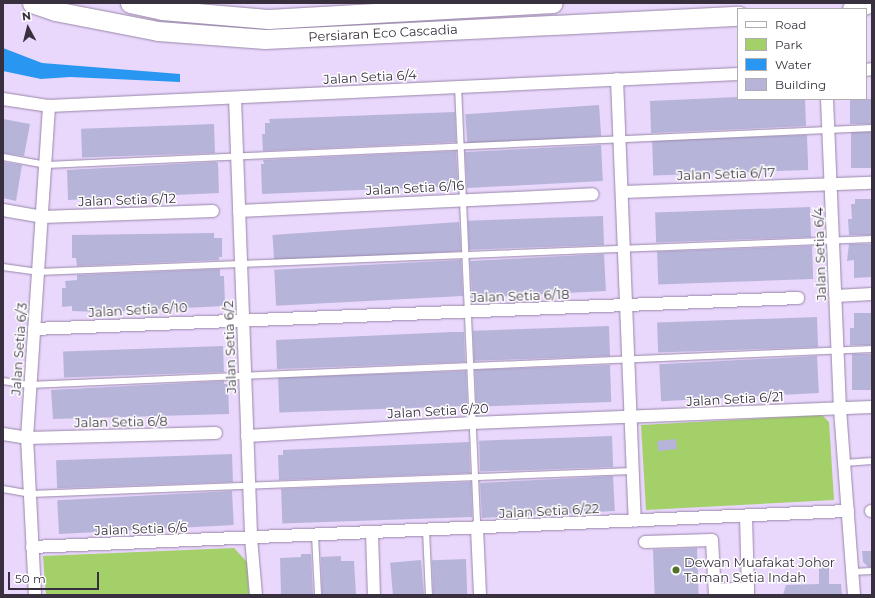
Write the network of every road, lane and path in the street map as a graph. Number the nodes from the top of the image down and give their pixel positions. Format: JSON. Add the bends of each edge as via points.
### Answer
{"nodes":[{"id":1,"x":32,"y":3,"type":"edge"},
{"id":2,"x":130,"y":3,"type":"edge"},
{"id":3,"x":553,"y":3,"type":"edge"},
{"id":4,"x":869,"y":3,"type":"edge"},
{"id":5,"x":377,"y":8,"type":"edge"},
{"id":6,"x":855,"y":8,"type":"edge"},
{"id":7,"x":737,"y":16,"type":"edge"},
{"id":8,"x":737,"y":74,"type":"edge"},
{"id":9,"x":618,"y":79,"type":"junction"},
{"id":10,"x":458,"y":86,"type":"junction"},
{"id":11,"x":236,"y":98,"type":"junction"},
{"id":12,"x":3,"y":99,"type":"edge"},
{"id":13,"x":827,"y":100,"type":"edge"},
{"id":14,"x":49,"y":106,"type":"junction"},
{"id":15,"x":872,"y":128,"type":"edge"},
{"id":16,"x":829,"y":130,"type":"junction"},
{"id":17,"x":620,"y":140,"type":"junction"},
{"id":18,"x":461,"y":147,"type":"junction"},
{"id":19,"x":237,"y":156,"type":"junction"},
{"id":20,"x":3,"y":157,"type":"edge"},
{"id":21,"x":46,"y":165,"type":"junction"},
{"id":22,"x":872,"y":183,"type":"edge"},
{"id":23,"x":831,"y":184,"type":"junction"},
{"id":24,"x":622,"y":192,"type":"junction"},
{"id":25,"x":593,"y":194,"type":"dead end"},
{"id":26,"x":463,"y":200,"type":"junction"},
{"id":27,"x":3,"y":210,"type":"edge"},
{"id":28,"x":213,"y":211,"type":"dead end"},
{"id":29,"x":239,"y":211,"type":"junction"},
{"id":30,"x":42,"y":217,"type":"junction"},
{"id":31,"x":872,"y":239,"type":"edge"},
{"id":32,"x":833,"y":240,"type":"junction"},
{"id":33,"x":624,"y":250,"type":"junction"},
{"id":34,"x":465,"y":256,"type":"junction"},
{"id":35,"x":241,"y":265,"type":"junction"},
{"id":36,"x":3,"y":267,"type":"edge"},
{"id":37,"x":38,"y":272,"type":"junction"},
{"id":38,"x":872,"y":294,"type":"edge"},
{"id":39,"x":836,"y":296,"type":"junction"},
{"id":40,"x":798,"y":298,"type":"dead end"},
{"id":41,"x":626,"y":306,"type":"junction"},
{"id":42,"x":468,"y":311,"type":"junction"},
{"id":43,"x":243,"y":319,"type":"junction"},
{"id":44,"x":34,"y":329,"type":"junction"},
{"id":45,"x":872,"y":349,"type":"edge"},
{"id":46,"x":838,"y":351,"type":"junction"},
{"id":47,"x":629,"y":361,"type":"junction"},
{"id":48,"x":470,"y":368,"type":"junction"},
{"id":49,"x":245,"y":377,"type":"junction"},
{"id":50,"x":3,"y":381,"type":"edge"},
{"id":51,"x":29,"y":385,"type":"junction"},
{"id":52,"x":872,"y":407,"type":"edge"},
{"id":53,"x":840,"y":409,"type":"junction"},
{"id":54,"x":631,"y":418,"type":"junction"},
{"id":55,"x":472,"y":423,"type":"junction"},
{"id":56,"x":216,"y":433,"type":"dead end"},
{"id":57,"x":3,"y":434,"type":"edge"},
{"id":58,"x":247,"y":436,"type":"junction"},
{"id":59,"x":27,"y":438,"type":"junction"},
{"id":60,"x":872,"y":461,"type":"edge"},
{"id":61,"x":844,"y":462,"type":"junction"},
{"id":62,"x":633,"y":470,"type":"junction"},
{"id":63,"x":475,"y":478,"type":"junction"},
{"id":64,"x":249,"y":486,"type":"junction"},
{"id":65,"x":3,"y":489,"type":"edge"},
{"id":66,"x":30,"y":494,"type":"junction"},
{"id":67,"x":848,"y":511,"type":"junction"},
{"id":68,"x":746,"y":516,"type":"junction"},
{"id":69,"x":635,"y":521,"type":"junction"},
{"id":70,"x":477,"y":528,"type":"junction"},
{"id":71,"x":426,"y":530,"type":"junction"},
{"id":72,"x":372,"y":533,"type":"junction"},
{"id":73,"x":315,"y":535,"type":"junction"},
{"id":74,"x":251,"y":538,"type":"junction"},
{"id":75,"x":646,"y":542,"type":"dead end"},
{"id":76,"x":32,"y":547,"type":"junction"},
{"id":77,"x":872,"y":571,"type":"edge"},
{"id":78,"x":852,"y":572,"type":"junction"},
{"id":79,"x":715,"y":592,"type":"edge"},
{"id":80,"x":748,"y":592,"type":"edge"},
{"id":81,"x":35,"y":595,"type":"edge"},
{"id":82,"x":256,"y":595,"type":"edge"},
{"id":83,"x":318,"y":595,"type":"edge"},
{"id":84,"x":374,"y":595,"type":"edge"},
{"id":85,"x":429,"y":595,"type":"edge"},
{"id":86,"x":480,"y":595,"type":"edge"},
{"id":87,"x":854,"y":595,"type":"edge"}],
"edges":[{"from":1,"to":7,"type":"main road","name":"Persiaran Eco Cascadia","via":[[55,11],[158,31],[265,39]]},
{"from":2,"to":5,"type":"main road","name":"Persiaran Eco Cascadia","via":[[162,10],[268,19]]},
{"from":3,"to":5,"type":"main road","name":"Persiaran Eco Cascadia"},
{"from":4,"to":6,"type":"main road"},
{"from":8,"to":9,"type":"street","name":"Jalan Setia 6/4"},
{"from":9,"to":10,"type":"street","name":"Jalan Setia 6/4"},
{"from":9,"to":17,"type":"street"},
{"from":10,"to":11,"type":"street","name":"Jalan Setia 6/4"},
{"from":10,"to":18,"type":"lane"},
{"from":11,"to":14,"type":"street","name":"Jalan Setia 6/4"},
{"from":11,"to":19,"type":"street","name":"Jalan Setia 6/2"},
{"from":12,"to":14,"type":"street","name":"Jalan Setia 6/4"},
{"from":13,"to":16,"type":"street","name":"Jalan Setia 6/4"},
{"from":14,"to":21,"type":"street","name":"Jalan Setia 6/3"},
{"from":15,"to":16,"type":"lane"},
{"from":16,"to":17,"type":"lane"},
{"from":16,"to":23,"type":"street","name":"Jalan Setia 6/4"},
{"from":17,"to":18,"type":"lane"},
{"from":17,"to":24,"type":"street"},
{"from":18,"to":19,"type":"lane"},
{"from":18,"to":26,"type":"lane"},
{"from":19,"to":21,"type":"lane"},
{"from":19,"to":29,"type":"street","name":"Jalan Setia 6/2"},
{"from":20,"to":21,"type":"lane"},
{"from":21,"to":30,"type":"street","name":"Jalan Setia 6/3"},
{"from":22,"to":23,"type":"street","name":"Jalan Setia 6/17"},
{"from":23,"to":24,"type":"street","name":"Jalan Setia 6/17"},
{"from":23,"to":32,"type":"street","name":"Jalan Setia 6/4"},
{"from":24,"to":33,"type":"street"},
{"from":25,"to":26,"type":"street","name":"Jalan Setia 6/16"},
{"from":26,"to":29,"type":"street","name":"Jalan Setia 6/16"},
{"from":26,"to":34,"type":"lane"},
{"from":27,"to":30,"type":"street","name":"Jalan Setia 6/12"},
{"from":28,"to":30,"type":"street","name":"Jalan Setia 6/12"},
{"from":29,"to":35,"type":"street","name":"Jalan Setia 6/2"},
{"from":30,"to":37,"type":"street","name":"Jalan Setia 6/3"},
{"from":31,"to":32,"type":"lane"},
{"from":32,"to":33,"type":"lane"},
{"from":32,"to":39,"type":"street","name":"Jalan Setia 6/4"},
{"from":33,"to":34,"type":"lane"},
{"from":33,"to":41,"type":"street"},
{"from":34,"to":35,"type":"lane"},
{"from":34,"to":42,"type":"lane"},
{"from":35,"to":37,"type":"lane"},
{"from":35,"to":43,"type":"street","name":"Jalan Setia 6/2"},
{"from":36,"to":37,"type":"lane"},
{"from":37,"to":44,"type":"street","name":"Jalan Setia 6/3"},
{"from":38,"to":39,"type":"street"},
{"from":39,"to":46,"type":"street","name":"Jalan Setia 6/4"},
{"from":40,"to":41,"type":"street","name":"Jalan Setia 6/18"},
{"from":41,"to":42,"type":"street","name":"Jalan Setia 6/18"},
{"from":41,"to":47,"type":"street"},
{"from":42,"to":43,"type":"street","name":"Jalan Setia 6/18"},
{"from":42,"to":48,"type":"lane"},
{"from":43,"to":44,"type":"street","name":"Jalan Setia 6/10"},
{"from":43,"to":49,"type":"street","name":"Jalan Setia 6/2"},
{"from":44,"to":51,"type":"street","name":"Jalan Setia 6/3"},
{"from":45,"to":46,"type":"lane"},
{"from":46,"to":47,"type":"lane"},
{"from":46,"to":53,"type":"street","name":"Jalan Setia 6/4"},
{"from":47,"to":48,"type":"lane"},
{"from":47,"to":54,"type":"street"},
{"from":48,"to":49,"type":"lane"},
{"from":48,"to":55,"type":"lane"},
{"from":49,"to":51,"type":"lane"},
{"from":49,"to":58,"type":"street","name":"Jalan Setia 6/2"},
{"from":50,"to":51,"type":"lane"},
{"from":51,"to":59,"type":"street","name":"Jalan Setia 6/3"},
{"from":52,"to":53,"type":"street","name":"Jalan Setia 6/21"},
{"from":53,"to":54,"type":"street","name":"Jalan Setia 6/21"},
{"from":53,"to":61,"type":"street","name":"Jalan Setia 6/4"},
{"from":54,"to":55,"type":"street","name":"Jalan Setia 6/20"},
{"from":54,"to":62,"type":"street"},
{"from":55,"to":58,"type":"street","name":"Jalan Setia 6/20"},
{"from":55,"to":63,"type":"lane"},
{"from":56,"to":59,"type":"street","name":"Jalan Setia 6/8"},
{"from":57,"to":59,"type":"street","name":"Jalan Setia 6/8"},
{"from":58,"to":64,"type":"street","name":"Jalan Setia 6/2"},
{"from":59,"to":66,"type":"street","name":"Jalan Setia 6/3"},
{"from":60,"to":61,"type":"lane"},
{"from":61,"to":67,"type":"street","name":"Jalan Setia 6/4"},
{"from":62,"to":63,"type":"lane"},
{"from":62,"to":69,"type":"street"},
{"from":63,"to":64,"type":"lane"},
{"from":63,"to":70,"type":"lane"},
{"from":64,"to":66,"type":"lane"},
{"from":64,"to":74,"type":"street","name":"Jalan Setia 6/2"},
{"from":65,"to":66,"type":"lane"},
{"from":66,"to":76,"type":"street","name":"Jalan Setia 6/3"},
{"from":67,"to":68,"type":"street","name":"Jalan Setia 6/22"},
{"from":67,"to":78,"type":"street","name":"Jalan Setia 6/4"},
{"from":68,"to":69,"type":"street","name":"Jalan Setia 6/22"},
{"from":68,"to":80,"type":"street"},
{"from":69,"to":70,"type":"street","name":"Jalan Setia 6/22"},
{"from":70,"to":71,"type":"street","name":"Jalan Setia 6/22"},
{"from":70,"to":86,"type":"street"},
{"from":71,"to":72,"type":"street","name":"Jalan Setia 6/22"},
{"from":71,"to":85,"type":"lane"},
{"from":72,"to":73,"type":"street","name":"Jalan Setia 6/22"},
{"from":72,"to":84,"type":"street"},
{"from":73,"to":74,"type":"street","name":"Jalan Setia 6/22"},
{"from":73,"to":83,"type":"lane"},
{"from":74,"to":76,"type":"street","name":"Jalan Setia 6/6"},
{"from":74,"to":82,"type":"street","name":"Jalan Setia 6/2"},
{"from":75,"to":79,"type":"street","via":[[712,540]]},
{"from":76,"to":81,"type":"street","name":"Jalan Setia 6/3"},
{"from":77,"to":78,"type":"lane"},
{"from":78,"to":87,"type":"street","name":"Jalan Setia 6/4"},
{"from":79,"to":80,"type":"street"}]}
